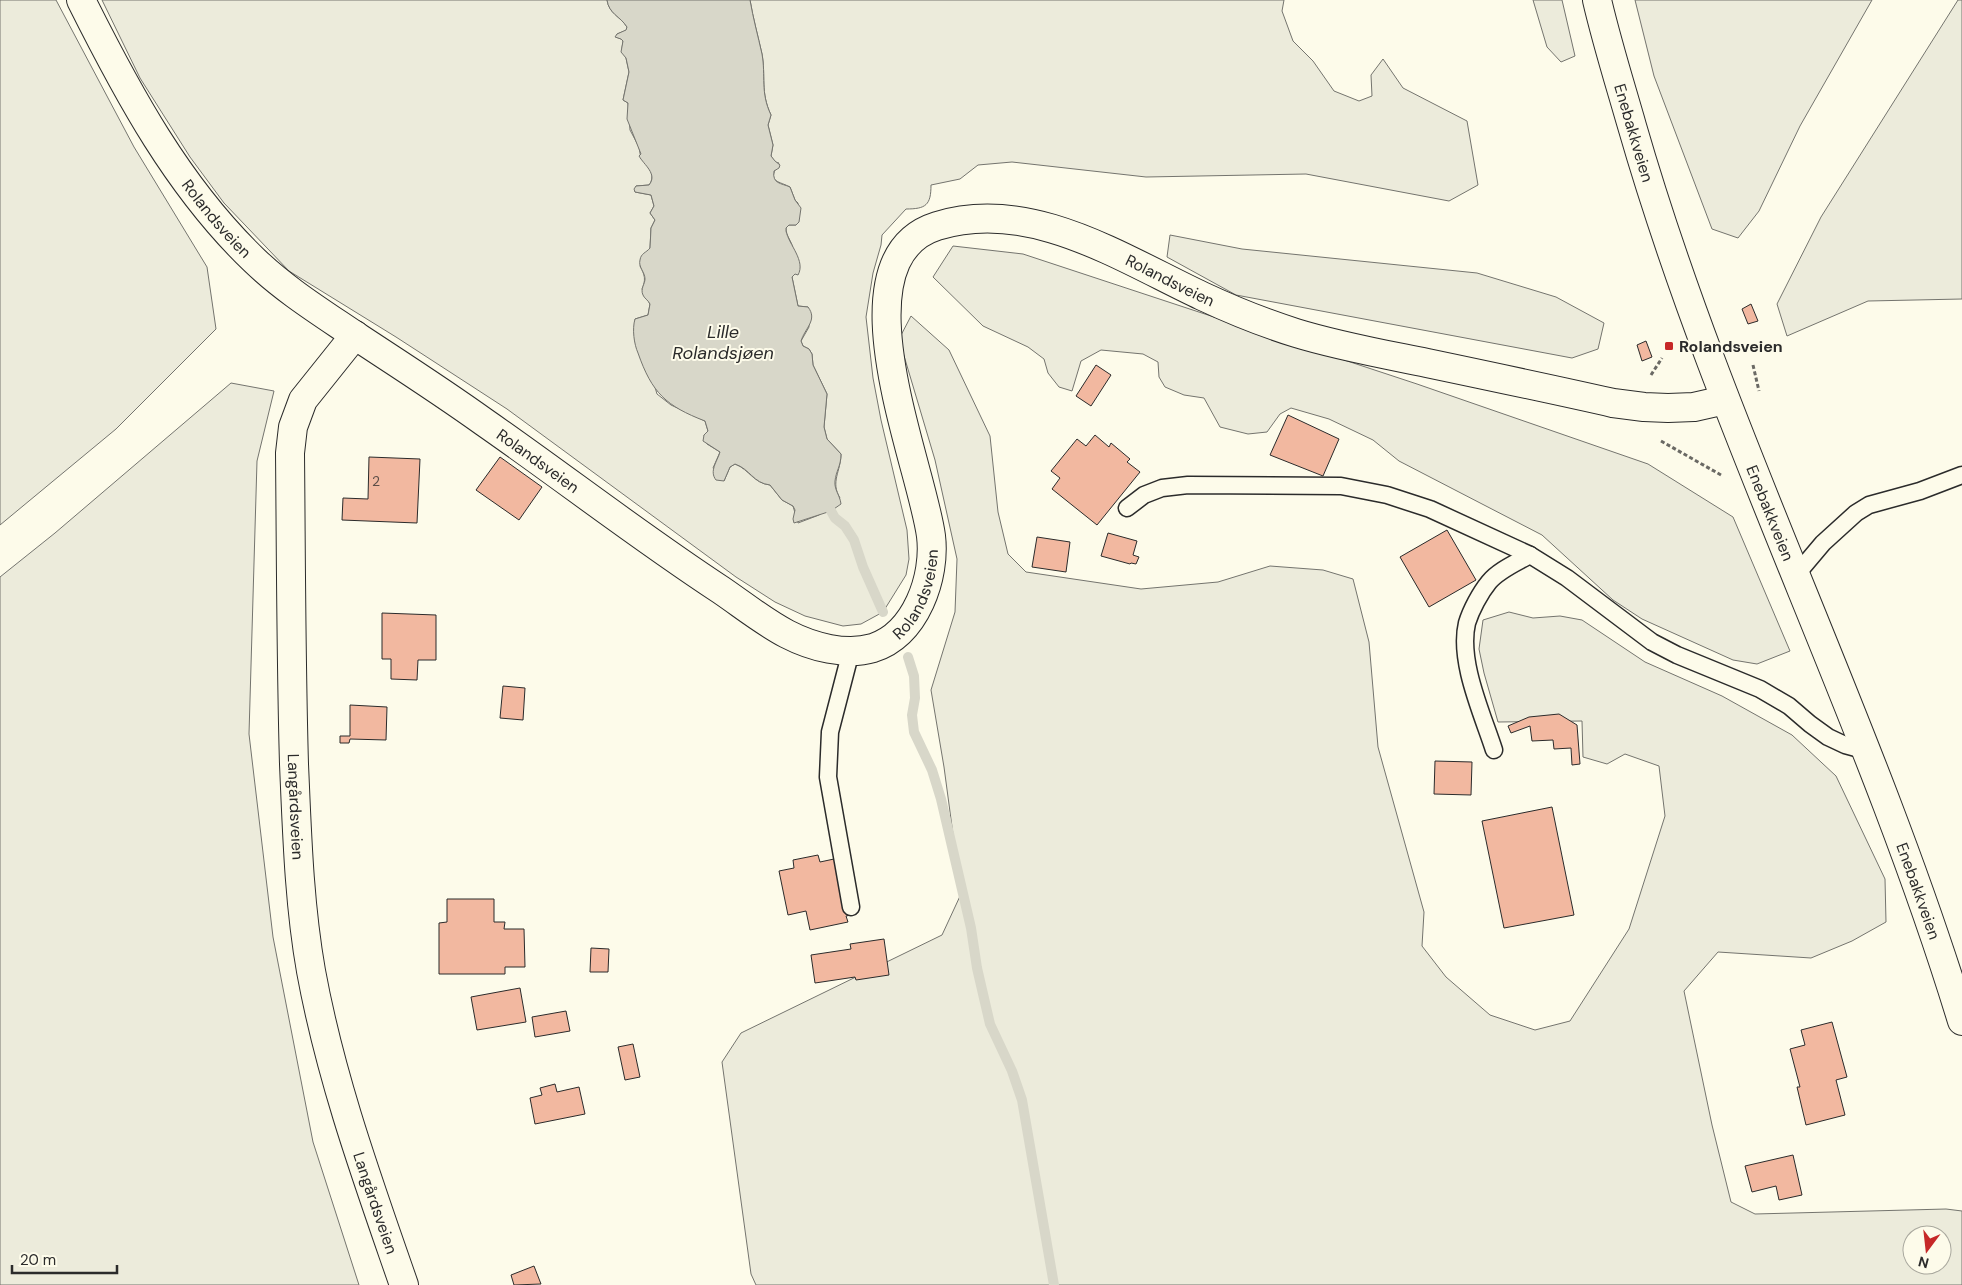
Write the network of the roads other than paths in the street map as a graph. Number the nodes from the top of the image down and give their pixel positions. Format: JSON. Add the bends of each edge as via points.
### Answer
{"nodes":[{"id":1,"x":81,"y":0,"type":"edge"},
{"id":2,"x":1597,"y":0,"type":"edge"},
{"id":3,"x":355,"y":335,"type":"junction"},
{"id":4,"x":1725,"y":400,"type":"junction"},
{"id":5,"x":1962,"y":475,"type":"edge"},
{"id":6,"x":1127,"y":508,"type":"dead end"},
{"id":7,"x":1530,"y":555,"type":"junction"},
{"id":8,"x":1796,"y":575,"type":"junction"},
{"id":9,"x":851,"y":651,"type":"junction"},
{"id":10,"x":1494,"y":750,"type":"dead end"},
{"id":11,"x":1867,"y":751,"type":"junction"},
{"id":12,"x":851,"y":907,"type":"dead end"},
{"id":13,"x":1962,"y":1021,"type":"edge"},
{"id":14,"x":404,"y":1285,"type":"edge"}],
"edges":[{"from":1,"to":3,"type":"street","name":"Rolandsveien","via":[[134,102],[217,221],[281,283]]},
{"from":2,"to":4,"type":"street","name":"Enebakkveien","via":[[1649,185]]},
{"from":3,"to":9,"type":"street","name":"Rolandsveien","via":[[784,633],[827,649]]},
{"from":3,"to":14,"type":"street","name":"Langårdsveien","via":[[303,400],[293,427],[290,453],[296,809],[304,911],[320,1013],[343,1108]]},
{"from":4,"to":8,"type":"street","name":"Enebakkveien"},
{"from":4,"to":9,"type":"street","name":"Rolandsveien","via":[[1694,407],[1644,407],[1343,346],[1253,318],[1087,240],[1059,231],[1030,223],[977,218],[935,226],[908,244],[898,260],[887,298],[886,320],[892,373],[931,538],[930,568],[925,589],[907,625],[890,640],[873,648]]},
{"from":5,"to":8,"type":"lane","via":[[1856,513],[1823,543]]},
{"from":6,"to":7,"type":"lane","via":[[1144,495],[1162,488],[1188,485],[1341,486],[1387,495],[1430,509]]},
{"from":7,"to":10,"type":"lane","via":[[1506,568],[1490,582],[1467,623],[1466,648],[1471,678]]},
{"from":7,"to":11,"type":"lane","via":[[1568,578],[1652,642],[1760,689],[1790,706],[1828,737]]},
{"from":8,"to":11,"type":"street","name":"Enebakkveien"},
{"from":9,"to":12,"type":"lane","via":[[830,732],[828,777]]},
{"from":11,"to":13,"type":"street","name":"Enebakkveien"}]}
